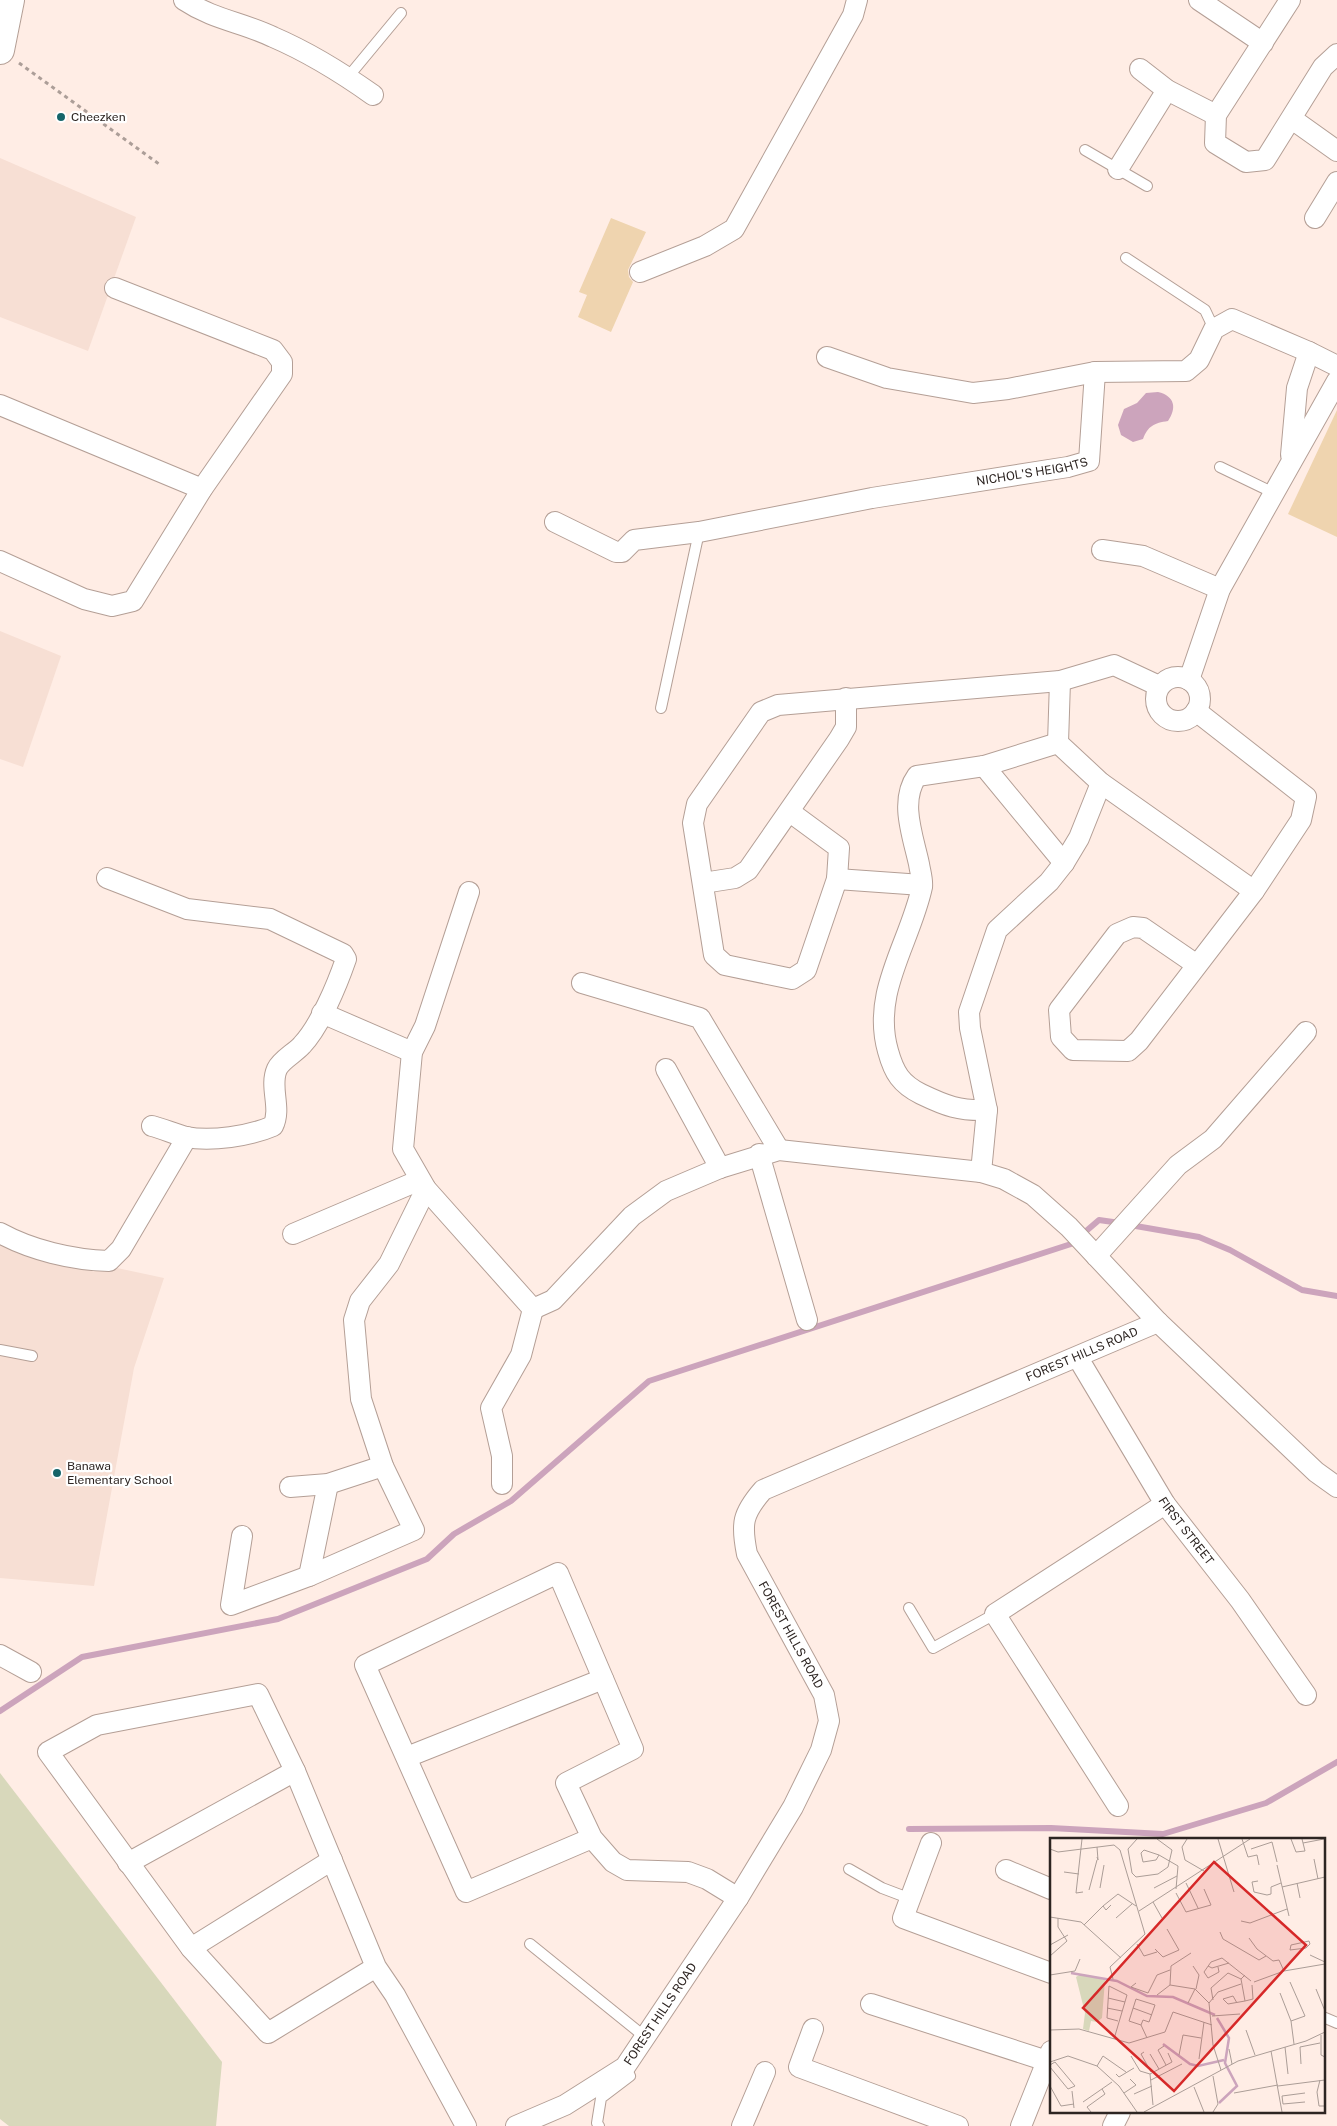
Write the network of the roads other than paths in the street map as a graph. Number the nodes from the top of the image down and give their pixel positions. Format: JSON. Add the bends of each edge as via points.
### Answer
{"nodes":[{"id":1,"x":10,"y":0,"type":"edge"},
{"id":2,"x":184,"y":0,"type":"edge"},
{"id":3,"x":858,"y":0,"type":"edge"},
{"id":4,"x":1199,"y":0,"type":"edge"},
{"id":5,"x":1290,"y":0,"type":"edge"},
{"id":6,"x":401,"y":12,"type":"dead end"},
{"id":7,"x":1264,"y":44,"type":"junction"},
{"id":8,"x":0,"y":49,"type":"edge"},
{"id":9,"x":1337,"y":54,"type":"edge"},
{"id":10,"x":1140,"y":69,"type":"dead end"},
{"id":11,"x":348,"y":77,"type":"junction"},
{"id":12,"x":1167,"y":90,"type":"junction"},
{"id":13,"x":373,"y":95,"type":"dead end"},
{"id":14,"x":1216,"y":115,"type":"junction"},
{"id":15,"x":1292,"y":119,"type":"junction"},
{"id":16,"x":1085,"y":150,"type":"dead end"},
{"id":17,"x":1337,"y":151,"type":"edge"},
{"id":18,"x":1118,"y":169,"type":"junction"},
{"id":19,"x":1337,"y":182,"type":"edge"},
{"id":20,"x":1147,"y":186,"type":"dead end"},
{"id":21,"x":1315,"y":218,"type":"dead end"},
{"id":22,"x":1126,"y":258,"type":"dead end"},
{"id":23,"x":640,"y":272,"type":"dead end"},
{"id":24,"x":115,"y":288,"type":"dead end"},
{"id":25,"x":1214,"y":328,"type":"junction"},
{"id":26,"x":1309,"y":352,"type":"junction"},
{"id":27,"x":827,"y":357,"type":"dead end"},
{"id":28,"x":1337,"y":366,"type":"edge"},
{"id":29,"x":1095,"y":372,"type":"junction"},
{"id":30,"x":1337,"y":380,"type":"edge"},
{"id":31,"x":0,"y":405,"type":"edge"},
{"id":32,"x":1291,"y":462,"type":"junction"},
{"id":33,"x":1220,"y":467,"type":"dead end"},
{"id":34,"x":202,"y":488,"type":"junction"},
{"id":35,"x":1274,"y":493,"type":"junction"},
{"id":36,"x":555,"y":522,"type":"dead end"},
{"id":37,"x":699,"y":532,"type":"junction"},
{"id":38,"x":1102,"y":550,"type":"dead end"},
{"id":39,"x":0,"y":561,"type":"edge"},
{"id":40,"x":1220,"y":589,"type":"junction"},
{"id":41,"x":1189,"y":680,"type":"junction"},
{"id":42,"x":1060,"y":681,"type":"junction"},
{"id":43,"x":1159,"y":686,"type":"junction"},
{"id":44,"x":846,"y":698,"type":"junction"},
{"id":45,"x":661,"y":708,"type":"dead end"},
{"id":46,"x":1196,"y":711,"type":"junction"},
{"id":47,"x":1058,"y":743,"type":"junction"},
{"id":48,"x":984,"y":766,"type":"junction"},
{"id":49,"x":1101,"y":783,"type":"junction"},
{"id":50,"x":790,"y":812,"type":"junction"},
{"id":51,"x":1064,"y":863,"type":"junction"},
{"id":52,"x":107,"y":878,"type":"dead end"},
{"id":53,"x":837,"y":879,"type":"junction"},
{"id":54,"x":703,"y":883,"type":"junction"},
{"id":55,"x":922,"y":885,"type":"junction"},
{"id":56,"x":1254,"y":891,"type":"junction"},
{"id":57,"x":469,"y":892,"type":"dead end"},
{"id":58,"x":1197,"y":964,"type":"junction"},
{"id":59,"x":582,"y":983,"type":"dead end"},
{"id":60,"x":322,"y":1013,"type":"junction"},
{"id":61,"x":1306,"y":1032,"type":"dead end"},
{"id":62,"x":412,"y":1052,"type":"junction"},
{"id":63,"x":666,"y":1069,"type":"dead end"},
{"id":64,"x":987,"y":1110,"type":"junction"},
{"id":65,"x":152,"y":1126,"type":"dead end"},
{"id":66,"x":187,"y":1137,"type":"junction"},
{"id":67,"x":779,"y":1150,"type":"junction"},
{"id":68,"x":760,"y":1154,"type":"junction"},
{"id":69,"x":720,"y":1168,"type":"junction"},
{"id":70,"x":982,"y":1172,"type":"junction"},
{"id":71,"x":423,"y":1185,"type":"junction"},
{"id":72,"x":0,"y":1233,"type":"edge"},
{"id":73,"x":293,"y":1234,"type":"dead end"},
{"id":74,"x":1093,"y":1253,"type":"junction"},
{"id":75,"x":533,"y":1309,"type":"junction"},
{"id":76,"x":807,"y":1320,"type":"dead end"},
{"id":77,"x":1158,"y":1322,"type":"junction"},
{"id":78,"x":0,"y":1350,"type":"edge"},
{"id":79,"x":32,"y":1356,"type":"dead end"},
{"id":80,"x":1078,"y":1358,"type":"junction"},
{"id":81,"x":383,"y":1466,"type":"junction"},
{"id":82,"x":328,"y":1484,"type":"junction"},
{"id":83,"x":502,"y":1484,"type":"dead end"},
{"id":84,"x":290,"y":1487,"type":"dead end"},
{"id":85,"x":1337,"y":1487,"type":"edge"},
{"id":86,"x":1165,"y":1504,"type":"junction"},
{"id":87,"x":242,"y":1536,"type":"dead end"},
{"id":88,"x":309,"y":1576,"type":"junction"},
{"id":89,"x":909,"y":1608,"type":"dead end"},
{"id":90,"x":995,"y":1614,"type":"junction"},
{"id":91,"x":0,"y":1655,"type":"edge"},
{"id":92,"x":31,"y":1672,"type":"dead end"},
{"id":93,"x":603,"y":1679,"type":"junction"},
{"id":94,"x":1306,"y":1695,"type":"dead end"},
{"id":95,"x":407,"y":1757,"type":"junction"},
{"id":96,"x":296,"y":1771,"type":"junction"},
{"id":97,"x":1118,"y":1806,"type":"dead end"},
{"id":98,"x":592,"y":1838,"type":"junction"},
{"id":99,"x":931,"y":1843,"type":"dead end"},
{"id":100,"x":332,"y":1860,"type":"junction"},
{"id":101,"x":128,"y":1863,"type":"junction"},
{"id":102,"x":849,"y":1869,"type":"dead end"},
{"id":103,"x":1006,"y":1870,"type":"dead end"},
{"id":104,"x":1050,"y":1889,"type":"edge"},
{"id":105,"x":738,"y":1898,"type":"junction"},
{"id":106,"x":911,"y":1899,"type":"junction"},
{"id":107,"x":530,"y":1944,"type":"dead end"},
{"id":108,"x":191,"y":1948,"type":"junction"},
{"id":109,"x":376,"y":1967,"type":"junction"},
{"id":110,"x":1050,"y":1973,"type":"edge"},
{"id":111,"x":870,"y":2004,"type":"dead end"},
{"id":112,"x":1324,"y":2017,"type":"edge"},
{"id":113,"x":1337,"y":2023,"type":"edge"},
{"id":114,"x":813,"y":2029,"type":"dead end"},
{"id":115,"x":644,"y":2038,"type":"junction"},
{"id":116,"x":1049,"y":2056,"type":"edge"},
{"id":117,"x":625,"y":2067,"type":"junction"},
{"id":118,"x":765,"y":2072,"type":"dead end"},
{"id":119,"x":1119,"y":2114,"type":"edge"},
{"id":120,"x":466,"y":2126,"type":"edge"},
{"id":121,"x":516,"y":2126,"type":"edge"},
{"id":122,"x":599,"y":2126,"type":"edge"},
{"id":123,"x":742,"y":2126,"type":"edge"},
{"id":124,"x":958,"y":2126,"type":"edge"},
{"id":125,"x":1021,"y":2126,"type":"edge"},
{"id":126,"x":1113,"y":2126,"type":"edge"}],
"edges":[{"from":1,"to":8,"type":"street"},
{"from":2,"to":11,"type":"street","via":[[204,13],[272,36]]},
{"from":3,"to":23,"type":"street","via":[[853,15],[734,229],[705,246]]},
{"from":4,"to":7,"type":"street"},
{"from":5,"to":7,"type":"street"},
{"from":6,"to":11,"type":"lane"},
{"from":7,"to":14,"type":"street"},
{"from":9,"to":15,"type":"street","via":[[1323,67]]},
{"from":10,"to":12,"type":"street"},
{"from":11,"to":13,"type":"street"},
{"from":12,"to":14,"type":"street"},
{"from":12,"to":18,"type":"street"},
{"from":14,"to":15,"type":"street","via":[[1215,143],[1246,162],[1265,160]]},
{"from":15,"to":17,"type":"street"},
{"from":16,"to":18,"type":"lane"},
{"from":18,"to":20,"type":"lane"},
{"from":19,"to":21,"type":"street"},
{"from":22,"to":25,"type":"lane","via":[[1205,310]]},
{"from":24,"to":34,"type":"street","via":[[273,350],[282,362],[282,374]]},
{"from":25,"to":26,"type":"street","via":[[1232,319]]},
{"from":25,"to":29,"type":"street","via":[[1199,360],[1186,371]]},
{"from":26,"to":28,"type":"street"},
{"from":26,"to":32,"type":"street","via":[[1297,388]]},
{"from":27,"to":29,"type":"street","via":[[888,378],[973,393]]},
{"from":29,"to":37,"type":"street","name":"NICHOL'S HEIGHTS","via":[[1088,461]]},
{"from":30,"to":32,"type":"street"},
{"from":31,"to":34,"type":"street"},
{"from":32,"to":35,"type":"street"},
{"from":33,"to":35,"type":"lane"},
{"from":34,"to":39,"type":"street","via":[[133,601],[112,606],[84,599]]},
{"from":35,"to":40,"type":"street"},
{"from":36,"to":37,"type":"street","name":"NICHOL'S HEIGHTS","via":[[616,552],[627,550],[634,540]]},
{"from":37,"to":45,"type":"lane"},
{"from":38,"to":40,"type":"street","via":[[1143,556]]},
{"from":40,"to":41,"type":"street"},
{"from":41,"to":43,"type":"street","via":[[1178,677]]},
{"from":41,"to":46,"type":"street","via":[[1197,688],[1200,700]]},
{"from":42,"to":43,"type":"street","via":[[1114,665]]},
{"from":42,"to":44,"type":"street"},
{"from":42,"to":47,"type":"street"},
{"from":43,"to":46,"type":"street","via":[[1155,699],[1160,712],[1171,720],[1185,720]]},
{"from":44,"to":50,"type":"street","via":[[846,727]]},
{"from":44,"to":54,"type":"street","via":[[778,704],[761,712],[697,804],[693,823]]},
{"from":46,"to":56,"type":"street","via":[[1306,797],[1301,820]]},
{"from":47,"to":48,"type":"street"},
{"from":47,"to":49,"type":"street"},
{"from":48,"to":51,"type":"street"},
{"from":48,"to":55,"type":"street","via":[[917,776],[910,787],[907,802]]},
{"from":49,"to":51,"type":"street","via":[[1079,838]]},
{"from":49,"to":56,"type":"street"},
{"from":50,"to":53,"type":"street","via":[[839,848]]},
{"from":50,"to":54,"type":"street","via":[[748,870],[735,878]]},
{"from":51,"to":64,"type":"street","via":[[997,930],[969,1012]]},
{"from":52,"to":60,"type":"street","via":[[187,909],[270,919],[343,954],[346,959]]},
{"from":53,"to":54,"type":"street","via":[[806,970],[792,979],[725,965],[714,955]]},
{"from":53,"to":55,"type":"street"},
{"from":55,"to":64,"type":"street","via":[[888,982],[884,1037],[893,1071],[911,1089],[943,1105],[963,1111]]},
{"from":56,"to":58,"type":"street"},
{"from":57,"to":62,"type":"street","via":[[425,1026]]},
{"from":58,"to":58,"type":"street","via":[[1128,1051],[1073,1050],[1061,1037],[1059,1010],[1117,934],[1133,927],[1143,928]]},
{"from":59,"to":67,"type":"street","via":[[700,1018]]},
{"from":60,"to":62,"type":"street"},
{"from":60,"to":66,"type":"street","via":[[303,1044],[277,1068],[274,1078],[277,1117],[274,1126],[255,1134]]},
{"from":61,"to":74,"type":"street","via":[[1213,1139],[1178,1165],[1126,1223]]},
{"from":62,"to":71,"type":"street","via":[[403,1149]]},
{"from":63,"to":69,"type":"street"},
{"from":64,"to":70,"type":"street"},
{"from":65,"to":66,"type":"street"},
{"from":66,"to":72,"type":"street","via":[[117,1253],[108,1261],[94,1261],[22,1245]]},
{"from":67,"to":68,"type":"street"},
{"from":67,"to":70,"type":"street"},
{"from":68,"to":69,"type":"street"},
{"from":68,"to":76,"type":"street"},
{"from":69,"to":75,"type":"street","via":[[666,1191],[632,1216],[553,1300]]},
{"from":70,"to":74,"type":"street","via":[[1004,1179],[1033,1195]]},
{"from":71,"to":73,"type":"street"},
{"from":71,"to":75,"type":"street"},
{"from":71,"to":81,"type":"street","via":[[389,1264],[360,1301],[354,1320],[361,1399]]},
{"from":74,"to":77,"type":"street"},
{"from":75,"to":83,"type":"street","via":[[521,1355],[491,1408],[502,1456]]},
{"from":77,"to":80,"type":"street","name":"FOREST HILLS ROAD"},
{"from":77,"to":85,"type":"street","via":[[1316,1472]]},
{"from":78,"to":79,"type":"lane"},
{"from":80,"to":86,"type":"street","name":"FIRST STREET"},
{"from":80,"to":105,"type":"street","name":"FOREST HILLS ROAD","via":[[763,1490],[750,1505],[742,1529],[746,1554],[824,1695],[829,1721],[821,1750],[793,1807]]},
{"from":81,"to":82,"type":"street"},
{"from":81,"to":88,"type":"street","via":[[414,1530]]},
{"from":82,"to":84,"type":"street"},
{"from":82,"to":88,"type":"street"},
{"from":86,"to":90,"type":"street"},
{"from":86,"to":94,"type":"street","name":"FIRST STREET","via":[[1240,1600]]},
{"from":87,"to":88,"type":"street","via":[[230,1606]]},
{"from":89,"to":90,"type":"lane","via":[[933,1648]]},
{"from":90,"to":97,"type":"street"},
{"from":91,"to":92,"type":"street"},
{"from":93,"to":95,"type":"street"},
{"from":93,"to":95,"type":"street","via":[[558,1572],[365,1665]]},
{"from":93,"to":98,"type":"street","via":[[633,1749],[566,1783]]},
{"from":95,"to":98,"type":"street","via":[[466,1892]]},
{"from":96,"to":100,"type":"street"},
{"from":96,"to":101,"type":"street"},
{"from":96,"to":101,"type":"street","via":[[258,1694],[97,1725],[48,1752]]},
{"from":98,"to":105,"type":"street","via":[[612,1862],[627,1870],[688,1872],[707,1879]]},
{"from":99,"to":106,"type":"street"},
{"from":100,"to":108,"type":"street"},
{"from":100,"to":109,"type":"street"},
{"from":101,"to":108,"type":"street"},
{"from":102,"to":106,"type":"lane","via":[[882,1888]]},
{"from":103,"to":104,"type":"street"},
{"from":105,"to":115,"type":"street","name":"FOREST HILLS ROAD"},
{"from":106,"to":110,"type":"street","via":[[903,1918]]},
{"from":107,"to":115,"type":"lane"},
{"from":108,"to":109,"type":"street","via":[[268,2033]]},
{"from":109,"to":120,"type":"street","via":[[395,1995]]},
{"from":111,"to":116,"type":"street"},
{"from":112,"to":113,"type":"lane"},
{"from":114,"to":124,"type":"street","via":[[799,2067]]},
{"from":115,"to":117,"type":"street","name":"FOREST HILLS ROAD"},
{"from":116,"to":125,"type":"street"},
{"from":117,"to":121,"type":"street","name":"FOREST HILLS ROAD","via":[[565,2105]]},
{"from":117,"to":122,"type":"lane","via":[[630,2076],[601,2098]]},
{"from":118,"to":123,"type":"street"},
{"from":119,"to":126,"type":"street"}]}
